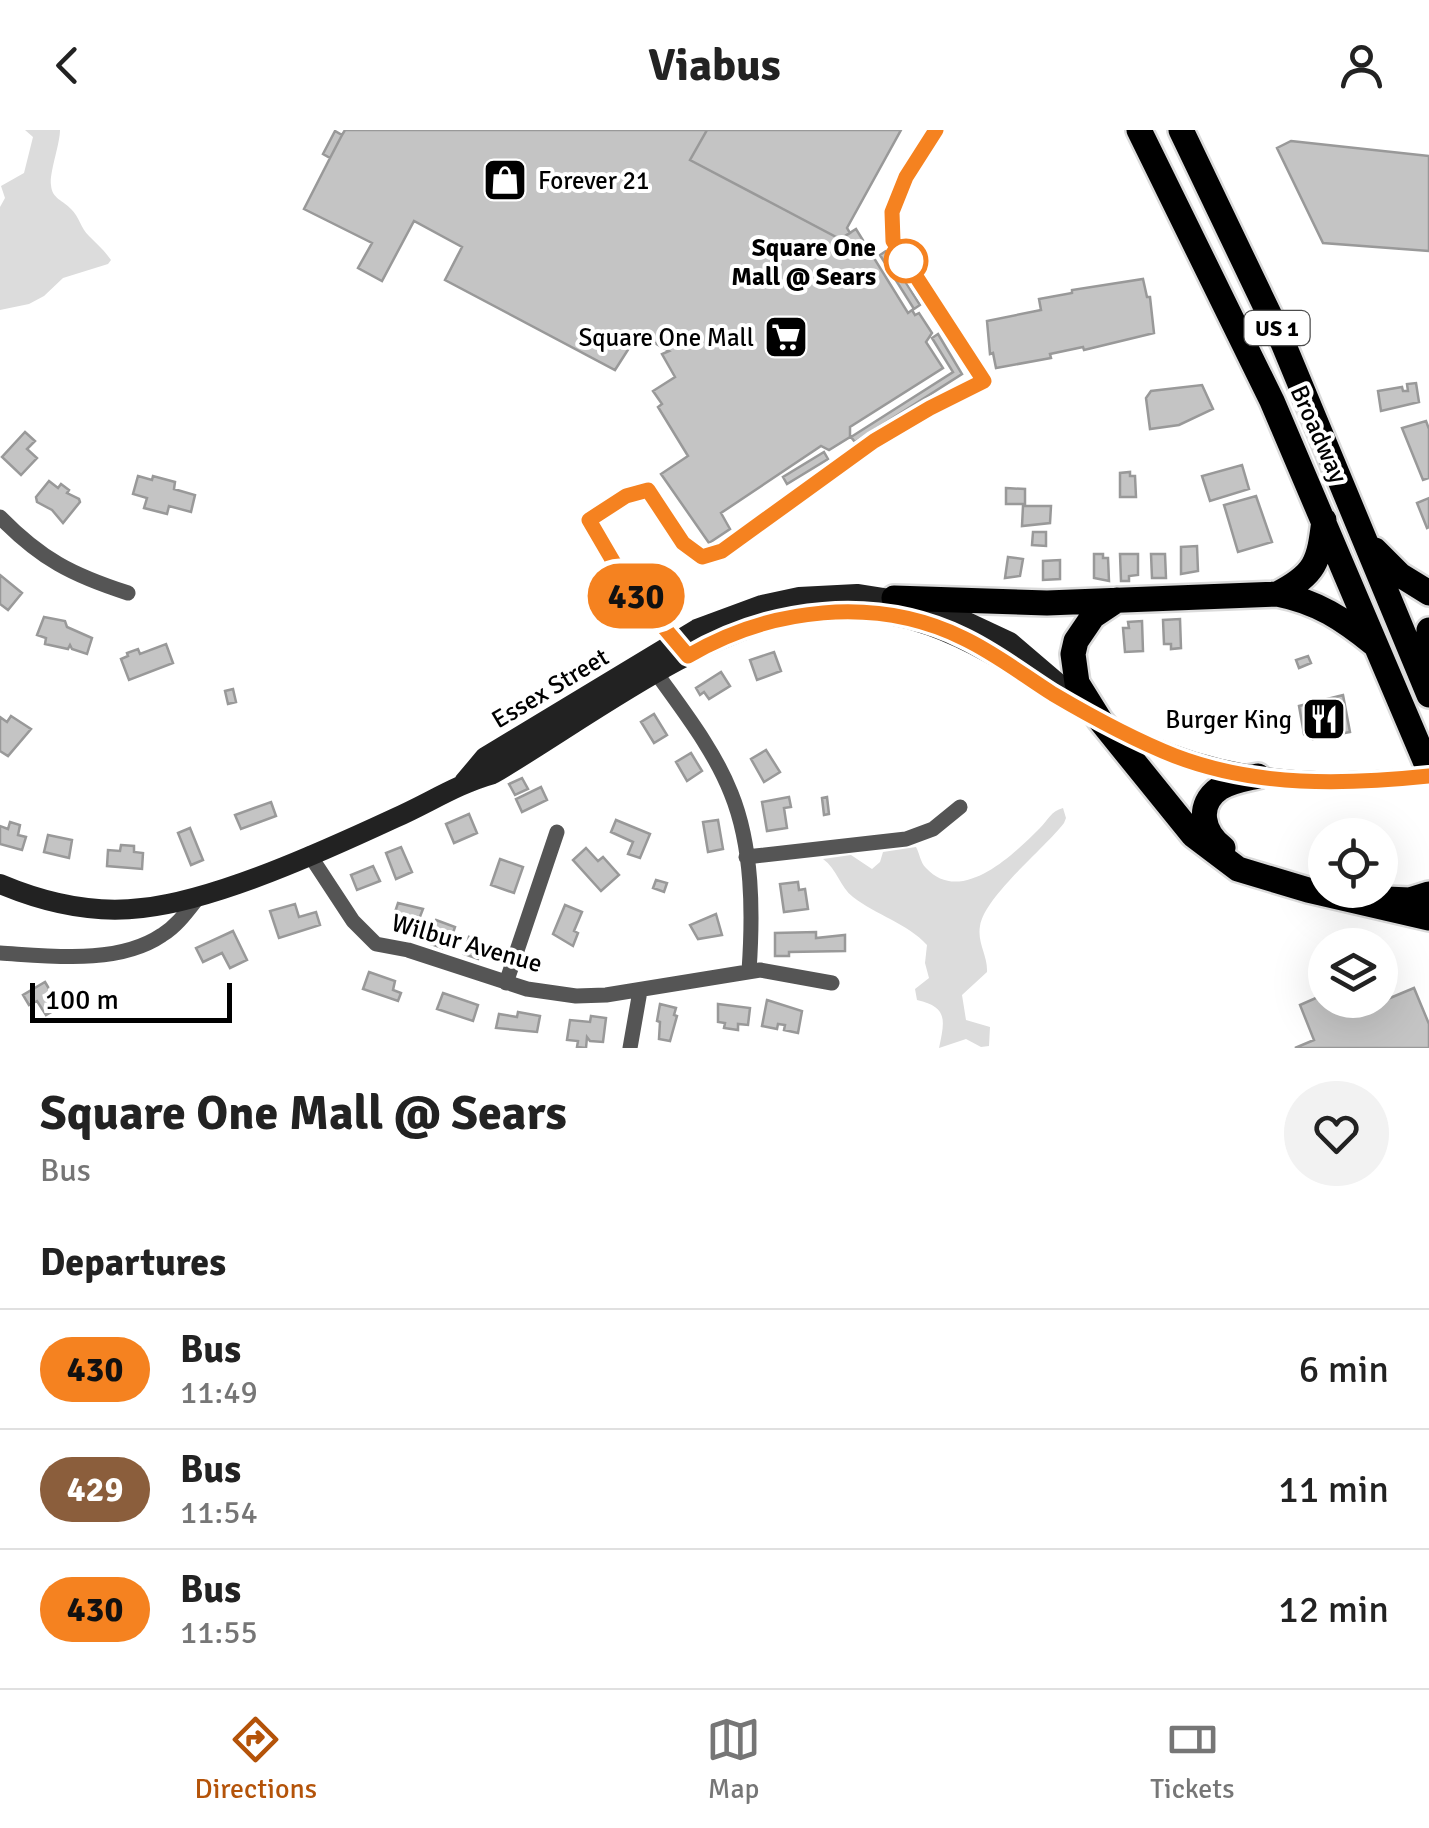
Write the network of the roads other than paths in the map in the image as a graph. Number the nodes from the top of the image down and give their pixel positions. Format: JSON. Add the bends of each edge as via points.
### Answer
{"nodes":[{"id":1,"x":1139,"y":130,"type":"edge"},
{"id":2,"x":1181,"y":130,"type":"edge"},
{"id":3,"x":0,"y":517,"type":"edge"},
{"id":4,"x":1324,"y":518,"type":"junction"},
{"id":5,"x":1361,"y":532,"type":"junction"},
{"id":6,"x":128,"y":593,"type":"dead end"},
{"id":7,"x":1429,"y":593,"type":"edge"},
{"id":8,"x":1278,"y":594,"type":"junction"},
{"id":9,"x":894,"y":598,"type":"junction"},
{"id":10,"x":1117,"y":600,"type":"junction"},
{"id":11,"x":1429,"y":630,"type":"edge"},
{"id":12,"x":1376,"y":646,"type":"junction"},
{"id":13,"x":657,"y":674,"type":"junction"},
{"id":14,"x":1429,"y":674,"type":"edge"},
{"id":15,"x":1429,"y":695,"type":"edge"},
{"id":16,"x":1100,"y":720,"type":"junction"},
{"id":17,"x":1429,"y":773,"type":"edge"},
{"id":18,"x":1258,"y":776,"type":"junction"},
{"id":19,"x":464,"y":782,"type":"junction"},
{"id":20,"x":960,"y":807,"type":"dead end"},
{"id":21,"x":557,"y":832,"type":"dead end"},
{"id":22,"x":310,"y":854,"type":"junction"},
{"id":23,"x":746,"y":856,"type":"junction"},
{"id":24,"x":1308,"y":881,"type":"edge"},
{"id":25,"x":0,"y":884,"type":"edge"},
{"id":26,"x":200,"y":894,"type":"junction"},
{"id":27,"x":1429,"y":894,"type":"edge"},
{"id":28,"x":1398,"y":901,"type":"edge"},
{"id":29,"x":1429,"y":918,"type":"edge"},
{"id":30,"x":0,"y":954,"type":"edge"},
{"id":31,"x":749,"y":971,"type":"junction"},
{"id":32,"x":832,"y":982,"type":"dead end"},
{"id":33,"x":506,"y":983,"type":"junction"},
{"id":34,"x":640,"y":991,"type":"junction"},
{"id":35,"x":630,"y":1048,"type":"edge"}],
"edges":[{"from":1,"to":4,"type":"highway","name":"Broadway","number":"US 1"},
{"from":2,"to":5,"type":"highway","name":"Broadway","number":"US 1","via":[[1268,310]]},
{"from":3,"to":6,"type":"street","via":[[61,568]]},
{"from":4,"to":8,"type":"highway","via":[[1312,571]]},
{"from":4,"to":12,"type":"highway","name":"Broadway","number":"US 1"},
{"from":5,"to":7,"type":"highway","via":[[1400,576]]},
{"from":5,"to":15,"type":"highway","name":"Broadway","number":"US 1"},
{"from":8,"to":10,"type":"highway"},
{"from":8,"to":12,"type":"highway","via":[[1334,612]]},
{"from":9,"to":10,"type":"highway"},
{"from":9,"to":16,"type":"main road","name":"Essex Street","via":[[950,612],[1010,642]]},
{"from":9,"to":19,"type":"main road","name":"Essex Street","via":[[780,600],[705,626],[485,757]]},
{"from":10,"to":16,"type":"highway","via":[[1083,628],[1073,654],[1077,683]]},
{"from":11,"to":14,"type":"highway"},
{"from":12,"to":17,"type":"highway","name":"Broadway","number":"US 1"},
{"from":13,"to":16,"type":"main road","name":"Essex Street","via":[[708,644],[771,621],[816,612],[891,615],[960,636]]},
{"from":13,"to":19,"type":"main road","name":"Essex Street","via":[[493,774]]},
{"from":13,"to":23,"type":"street","via":[[733,796]]},
{"from":16,"to":18,"type":"main road","name":"Essex Street","via":[[1179,757]]},
{"from":16,"to":29,"type":"highway","via":[[1193,835],[1238,869]]},
{"from":17,"to":18,"type":"main road","name":"Essex Street","via":[[1331,783]]},
{"from":18,"to":24,"type":"highway","via":[[1212,795],[1204,816],[1210,838],[1240,862]]},
{"from":19,"to":22,"type":"main road","name":"Essex Street"},
{"from":20,"to":23,"type":"street","via":[[933,829],[906,838]]},
{"from":21,"to":33,"type":"street"},
{"from":22,"to":26,"type":"main road","name":"Essex Street"},
{"from":22,"to":33,"type":"street","name":"Wilbur Avenue","via":[[376,944]]},
{"from":23,"to":31,"type":"street"},
{"from":25,"to":26,"type":"main road","name":"Essex Street","via":[[61,904],[119,910]]},
{"from":26,"to":30,"type":"street","via":[[164,934],[134,948]]},
{"from":27,"to":28,"type":"highway"},
{"from":31,"to":32,"type":"street","name":"Wilbur Avenue"},
{"from":31,"to":34,"type":"street","name":"Wilbur Avenue"},
{"from":33,"to":34,"type":"street","name":"Wilbur Avenue","via":[[576,996]]},
{"from":34,"to":35,"type":"street"}]}
